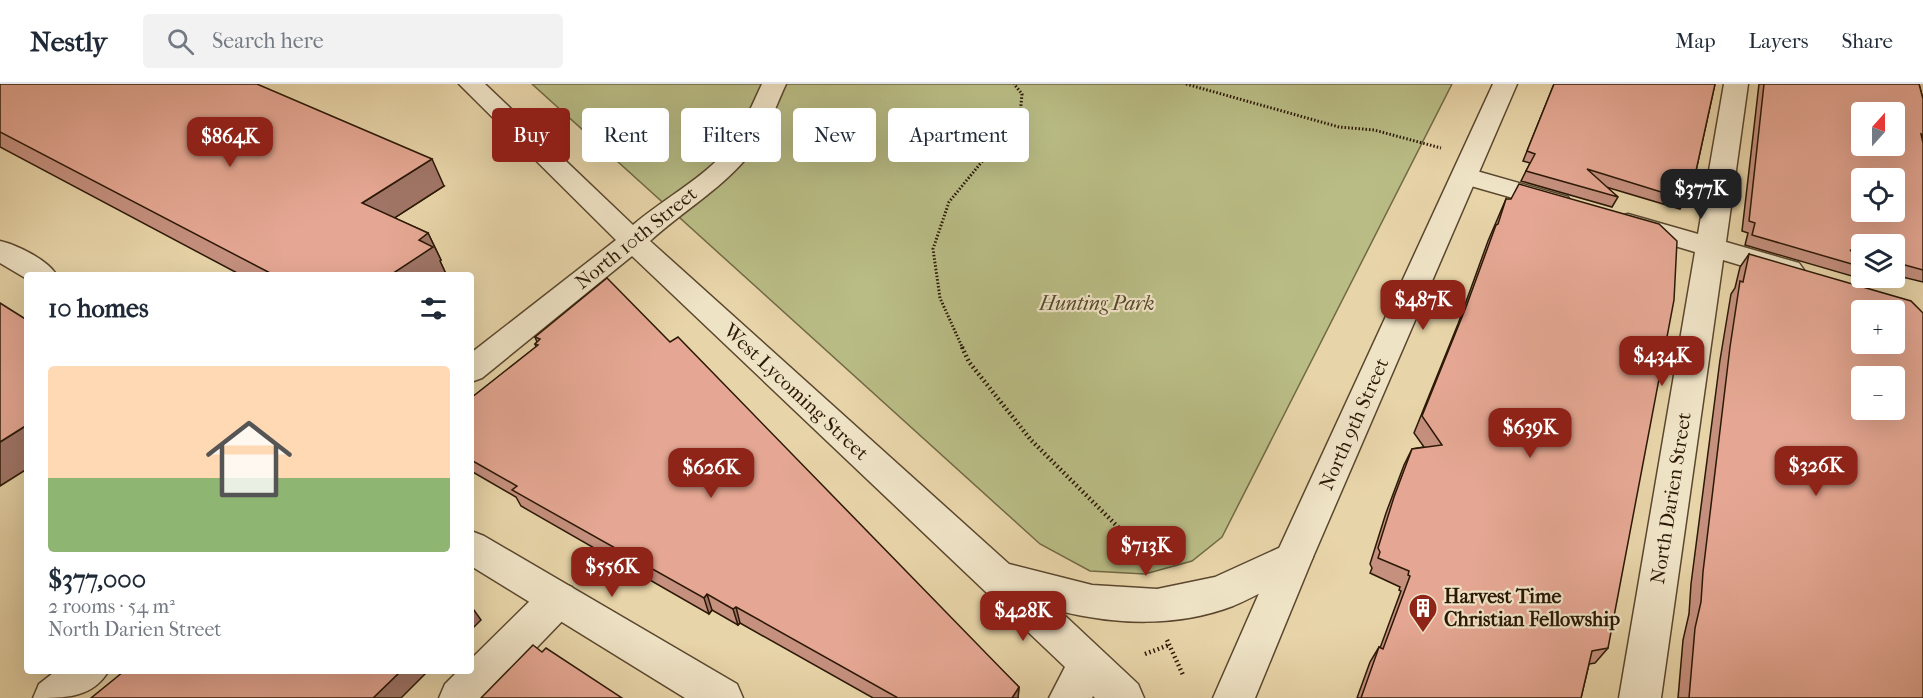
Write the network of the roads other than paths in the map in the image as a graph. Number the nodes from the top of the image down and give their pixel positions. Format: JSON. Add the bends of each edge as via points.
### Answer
{"nodes":[{"id":1,"x":471,"y":84,"type":"edge"},
{"id":2,"x":774,"y":84,"type":"edge"},
{"id":3,"x":1505,"y":84,"type":"edge"},
{"id":4,"x":1736,"y":84,"type":"edge"},
{"id":5,"x":1466,"y":176,"type":"junction"},
{"id":6,"x":633,"y":241,"type":"junction"},
{"id":7,"x":1710,"y":247,"type":"junction"},
{"id":8,"x":0,"y":250,"type":"edge"},
{"id":9,"x":37,"y":272,"type":"edge"},
{"id":10,"x":1812,"y":277,"type":"edge"},
{"id":11,"x":474,"y":367,"type":"edge"},
{"id":12,"x":474,"y":549,"type":"edge"},
{"id":13,"x":1294,"y":557,"type":"junction"},
{"id":14,"x":997,"y":578,"type":"junction"},
{"id":15,"x":558,"y":599,"type":"junction"},
{"id":16,"x":84,"y":674,"type":"edge"},
{"id":17,"x":1080,"y":681,"type":"edge"},
{"id":18,"x":54,"y":698,"type":"edge"},
{"id":19,"x":460,"y":698,"type":"edge"},
{"id":20,"x":722,"y":698,"type":"edge"},
{"id":21,"x":1123,"y":698,"type":"edge"},
{"id":22,"x":1234,"y":698,"type":"edge"},
{"id":23,"x":1640,"y":698,"type":"edge"}],
"edges":[{"from":1,"to":6,"type":"street","name":"West Lycoming Street"},
{"from":2,"to":6,"type":"street","name":"North 10th Street","via":[[744,145],[721,171]]},
{"from":3,"to":5,"type":"street","name":"North 9th Street"},
{"from":4,"to":7,"type":"street","name":"North Darien Street"},
{"from":5,"to":7,"type":"street"},
{"from":5,"to":13,"type":"street","name":"North 9th Street"},
{"from":6,"to":11,"type":"street","name":"North 10th Street"},
{"from":6,"to":14,"type":"street","name":"West Lycoming Street"},
{"from":7,"to":10,"type":"street"},
{"from":7,"to":23,"type":"street","name":"North Darien Street"},
{"from":8,"to":9,"type":"street"},
{"from":12,"to":15,"type":"street"},
{"from":13,"to":14,"type":"street","via":[[1221,593],[1157,606],[1092,602]]},
{"from":13,"to":22,"type":"street","name":"North 9th Street"},
{"from":14,"to":17,"type":"street","name":"West Lycoming Street"},
{"from":15,"to":19,"type":"street"},
{"from":15,"to":20,"type":"street"},
{"from":16,"to":18,"type":"street"},
{"from":17,"to":21,"type":"street","name":"West Lycoming Street"}]}
